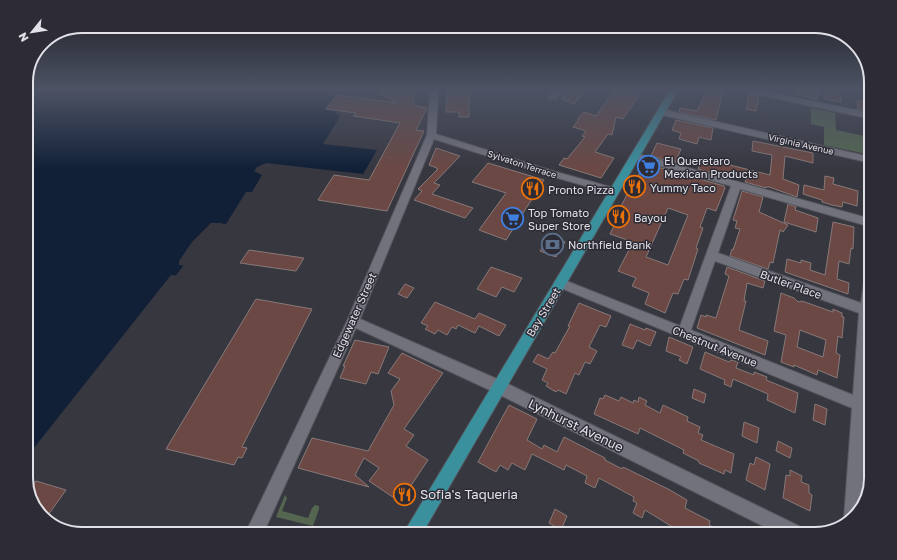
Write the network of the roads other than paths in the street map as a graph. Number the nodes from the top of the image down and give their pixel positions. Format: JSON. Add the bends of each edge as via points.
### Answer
{"nodes":[{"id":1,"x":432,"y":116,"type":"edge"},
{"id":2,"x":659,"y":116,"type":"edge"},
{"id":3,"x":679,"y":116,"type":"edge"},
{"id":4,"x":430,"y":135,"type":"junction"},
{"id":5,"x":635,"y":156,"type":"junction"},
{"id":6,"x":864,"y":158,"type":"edge"},
{"id":7,"x":736,"y":185,"type":"junction"},
{"id":8,"x":614,"y":191,"type":"junction"},
{"id":9,"x":864,"y":221,"type":"edge"},
{"id":10,"x":712,"y":255,"type":"junction"},
{"id":11,"x":560,"y":283,"type":"junction"},
{"id":12,"x":864,"y":310,"type":"edge"},
{"id":13,"x":353,"y":321,"type":"junction"},
{"id":14,"x":684,"y":333,"type":"junction"},
{"id":15,"x":499,"y":387,"type":"junction"},
{"id":16,"x":864,"y":406,"type":"edge"},
{"id":17,"x":864,"y":415,"type":"edge"},
{"id":18,"x":853,"y":509,"type":"edge"},
{"id":19,"x":257,"y":527,"type":"edge"},
{"id":20,"x":416,"y":527,"type":"edge"},
{"id":21,"x":783,"y":527,"type":"edge"}],
"edges":[{"from":1,"to":4,"type":"street","name":"Edgewater Street"},
{"from":2,"to":5,"type":"main road","name":"Bay Street"},
{"from":3,"to":6,"type":"street","name":"Virginia Avenue"},
{"from":4,"to":8,"type":"street","name":"Sylvaton Terrace"},
{"from":4,"to":13,"type":"street","name":"Edgewater Street"},
{"from":5,"to":7,"type":"street"},
{"from":5,"to":8,"type":"main road","name":"Bay Street"},
{"from":7,"to":9,"type":"street"},
{"from":7,"to":10,"type":"street"},
{"from":8,"to":11,"type":"main road","name":"Bay Street"},
{"from":10,"to":12,"type":"street","name":"Butler Place"},
{"from":10,"to":14,"type":"street"},
{"from":11,"to":14,"type":"street","name":"Chestnut Avenue"},
{"from":11,"to":15,"type":"main road","name":"Bay Street"},
{"from":13,"to":15,"type":"street","name":"Lynhurst Avenue"},
{"from":13,"to":19,"type":"street","name":"Edgewater Street"},
{"from":14,"to":16,"type":"street","name":"Chestnut Avenue"},
{"from":15,"to":20,"type":"main road","name":"Bay Street"},
{"from":15,"to":21,"type":"street","name":"Lynhurst Avenue"},
{"from":17,"to":18,"type":"street"}]}
